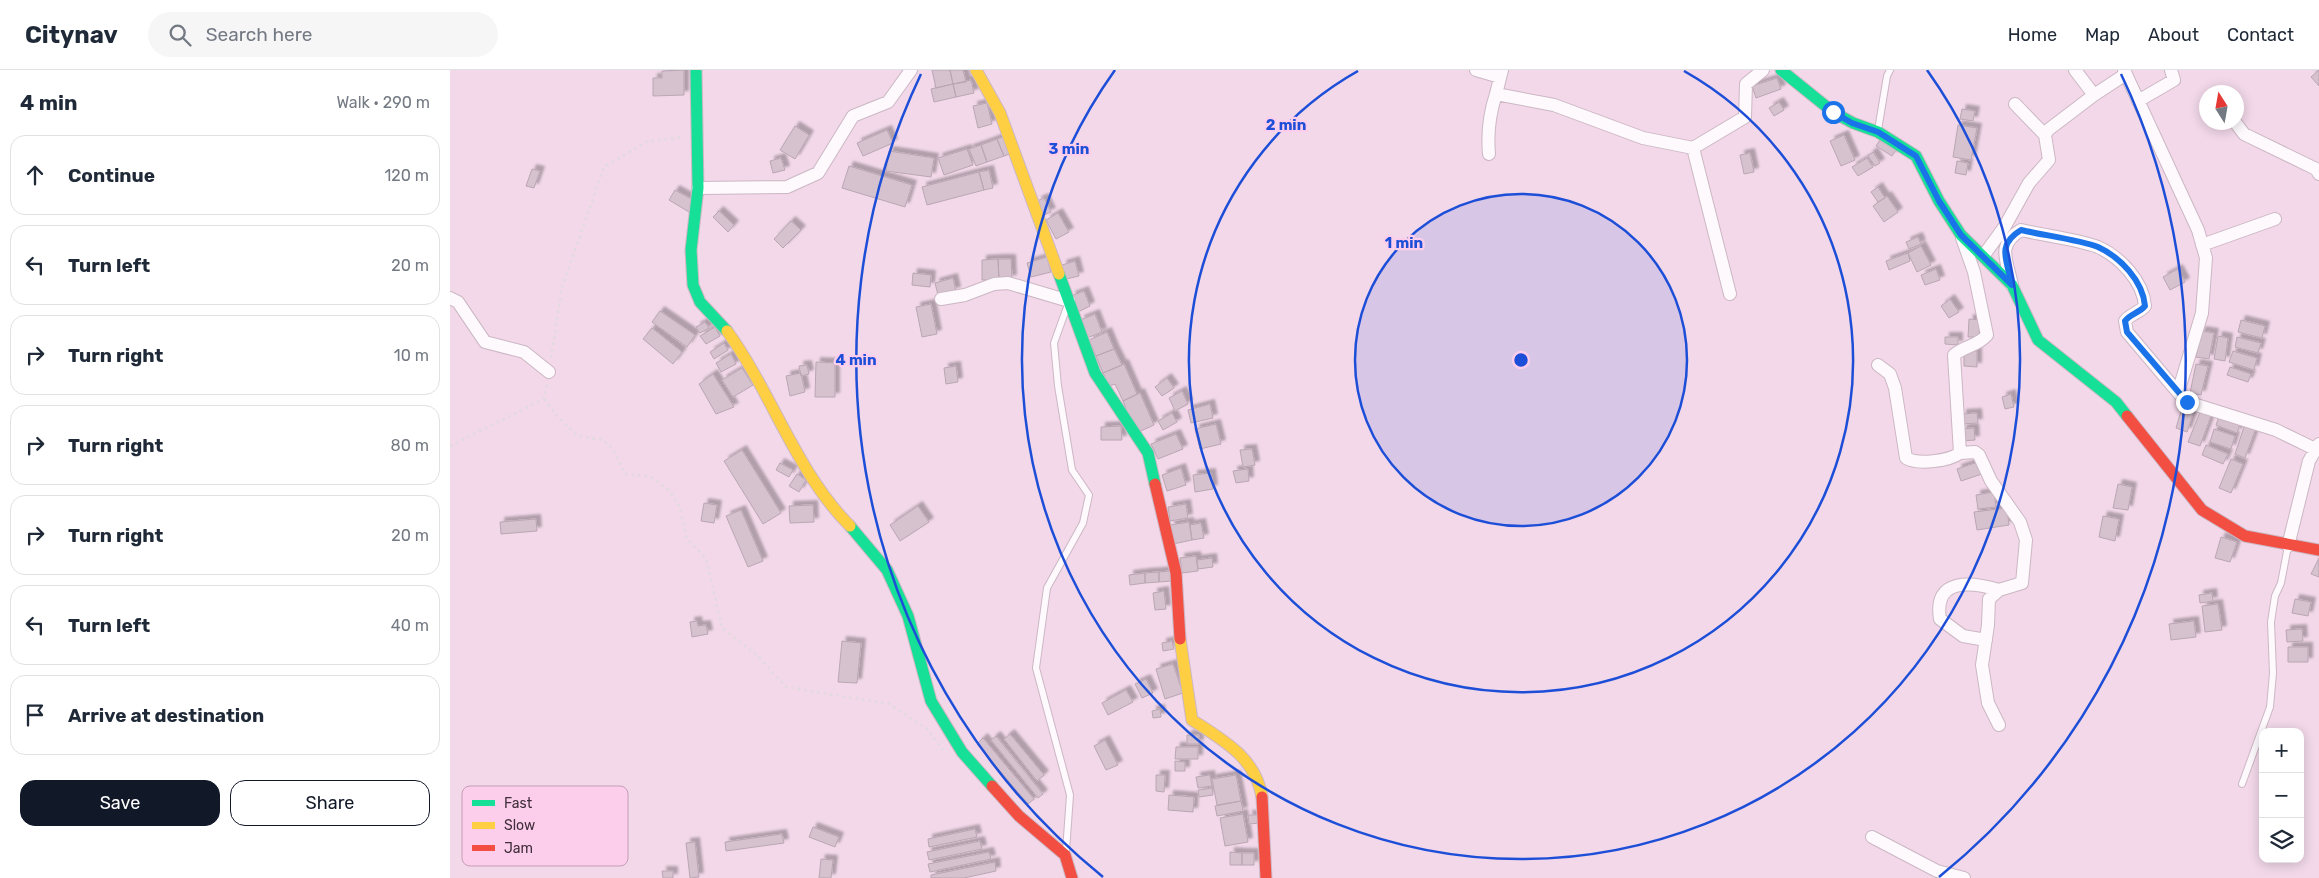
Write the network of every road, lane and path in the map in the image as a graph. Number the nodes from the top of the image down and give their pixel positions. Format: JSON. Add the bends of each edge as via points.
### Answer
{"nodes":[{"id":1,"x":696,"y":70,"type":"edge"},
{"id":2,"x":911,"y":70,"type":"edge"},
{"id":3,"x":976,"y":70,"type":"edge"},
{"id":4,"x":1476,"y":70,"type":"edge"},
{"id":5,"x":1763,"y":70,"type":"edge"},
{"id":6,"x":1781,"y":70,"type":"edge"},
{"id":7,"x":1890,"y":70,"type":"edge"},
{"id":8,"x":2075,"y":70,"type":"edge"},
{"id":9,"x":2171,"y":70,"type":"edge"},
{"id":10,"x":2124,"y":72,"type":"edge"},
{"id":11,"x":1501,"y":74,"type":"edge"},
{"id":12,"x":1496,"y":94,"type":"junction"},
{"id":13,"x":2094,"y":94,"type":"junction"},
{"id":14,"x":2138,"y":101,"type":"junction"},
{"id":15,"x":2015,"y":104,"type":"dead end"},
{"id":16,"x":2241,"y":130,"type":"edge"},
{"id":17,"x":1878,"y":132,"type":"junction"},
{"id":18,"x":2045,"y":135,"type":"junction"},
{"id":19,"x":696,"y":140,"type":"junction"},
{"id":20,"x":1694,"y":148,"type":"junction"},
{"id":21,"x":1489,"y":154,"type":"dead end"},
{"id":22,"x":2319,"y":174,"type":"edge"},
{"id":23,"x":698,"y":188,"type":"junction"},
{"id":24,"x":2275,"y":219,"type":"dead end"},
{"id":25,"x":1961,"y":235,"type":"junction"},
{"id":26,"x":2202,"y":245,"type":"junction"},
{"id":27,"x":1984,"y":255,"type":"junction"},
{"id":28,"x":2012,"y":285,"type":"junction"},
{"id":29,"x":1730,"y":294,"type":"dead end"},
{"id":30,"x":450,"y":298,"type":"edge"},
{"id":31,"x":941,"y":299,"type":"dead end"},
{"id":32,"x":1069,"y":301,"type":"junction"},
{"id":33,"x":1878,"y":365,"type":"dead end"},
{"id":34,"x":549,"y":372,"type":"junction"},
{"id":35,"x":2181,"y":396,"type":"junction"},
{"id":36,"x":544,"y":399,"type":"junction"},
{"id":37,"x":450,"y":446,"type":"edge"},
{"id":38,"x":2317,"y":447,"type":"edge"},
{"id":39,"x":1960,"y":453,"type":"junction"},
{"id":40,"x":2288,"y":546,"type":"junction"},
{"id":41,"x":2319,"y":550,"type":"edge"},
{"id":42,"x":1999,"y":590,"type":"junction"},
{"id":43,"x":1986,"y":640,"type":"junction"},
{"id":44,"x":1999,"y":725,"type":"dead end"},
{"id":45,"x":962,"y":752,"type":"junction"},
{"id":46,"x":2242,"y":784,"type":"dead end"},
{"id":47,"x":1872,"y":838,"type":"dead end"},
{"id":48,"x":1065,"y":854,"type":"junction"},
{"id":49,"x":1072,"y":878,"type":"edge"},
{"id":50,"x":1266,"y":878,"type":"edge"},
{"id":51,"x":1964,"y":878,"type":"edge"}],
"edges":[{"from":1,"to":19,"type":"street"},
{"from":2,"to":23,"type":"street","via":[[888,102],[853,116],[818,173],[787,187]]},
{"from":3,"to":32,"type":"street","via":[[1000,113]]},
{"from":4,"to":11,"type":"street"},
{"from":5,"to":20,"type":"street","via":[[1746,84],[1745,118]]},
{"from":6,"to":17,"type":"street","via":[[1833,112]]},
{"from":7,"to":17,"type":"lane","via":[[1886,76]]},
{"from":8,"to":13,"type":"street"},
{"from":9,"to":14,"type":"street","via":[[2174,80],[2170,85]]},
{"from":10,"to":13,"type":"street"},
{"from":10,"to":14,"type":"street"},
{"from":11,"to":12,"type":"street"},
{"from":12,"to":20,"type":"street","via":[[1554,105],[1643,138]]},
{"from":12,"to":21,"type":"street","via":[[1490,110]]},
{"from":13,"to":18,"type":"street"},
{"from":14,"to":26,"type":"street"},
{"from":15,"to":18,"type":"street"},
{"from":16,"to":22,"type":"street","via":[[2316,169]]},
{"from":17,"to":25,"type":"street","via":[[1916,156]]},
{"from":18,"to":27,"type":"street","via":[[2049,160],[2029,183]]},
{"from":19,"to":23,"type":"street"},
{"from":19,"to":34,"type":"path","via":[[679,136],[646,142],[604,167],[562,287]]},
{"from":20,"to":29,"type":"street"},
{"from":23,"to":45,"type":"street","via":[[691,250],[693,285],[700,302],[728,332],[750,365],[830,506],[887,570],[908,616],[931,701]]},
{"from":24,"to":26,"type":"street"},
{"from":25,"to":27,"type":"street"},
{"from":25,"to":39,"type":"street","via":[[1974,272],[1987,336],[1981,343],[1954,355]]},
{"from":26,"to":35,"type":"street","via":[[2206,258],[2202,313],[2180,386]]},
{"from":27,"to":28,"type":"street"},
{"from":28,"to":35,"type":"street","via":[[2004,248],[2010,237],[2021,230],[2098,247],[2122,263],[2137,283],[2145,306],[2125,321],[2127,332]]},
{"from":28,"to":40,"type":"street","via":[[2038,340],[2116,402],[2202,510],[2244,536]]},
{"from":30,"to":34,"type":"street","via":[[458,302],[485,342],[524,352]]},
{"from":31,"to":32,"type":"street","via":[[1008,282]]},
{"from":32,"to":48,"type":"lane","via":[[1054,343],[1057,378],[1072,470],[1088,495],[1083,523],[1047,588],[1036,668],[1070,795]]},
{"from":32,"to":50,"type":"street","via":[[1095,373],[1148,453],[1176,573],[1180,645],[1192,720],[1229,745],[1251,767],[1260,785]]},
{"from":33,"to":39,"type":"street","via":[[1890,374],[1895,388],[1906,458],[1912,462],[1955,457]]},
{"from":34,"to":36,"type":"path"},
{"from":35,"to":38,"type":"street","via":[[2187,402],[2276,430]]},
{"from":36,"to":37,"type":"path"},
{"from":36,"to":45,"type":"path","via":[[578,436],[603,440],[613,449],[625,474],[651,477],[670,492],[679,506],[687,539],[706,558],[722,628],[758,656],[786,687],[889,704],[927,729],[941,750]]},
{"from":38,"to":40,"type":"street"},
{"from":39,"to":42,"type":"street","via":[[1975,452],[1979,456],[1991,481],[2014,512],[2026,540],[2022,583]]},
{"from":40,"to":41,"type":"street"},
{"from":40,"to":46,"type":"lane","via":[[2271,622],[2273,673],[2270,707]]},
{"from":42,"to":43,"type":"street","via":[[1988,599]]},
{"from":42,"to":43,"type":"street","via":[[1979,584],[1953,586],[1941,596],[1940,619],[1963,636]]},
{"from":43,"to":44,"type":"street","via":[[1982,665],[1988,703]]},
{"from":45,"to":48,"type":"street","via":[[1019,816]]},
{"from":47,"to":51,"type":"street","via":[[1937,871]]},
{"from":48,"to":49,"type":"street"}]}
